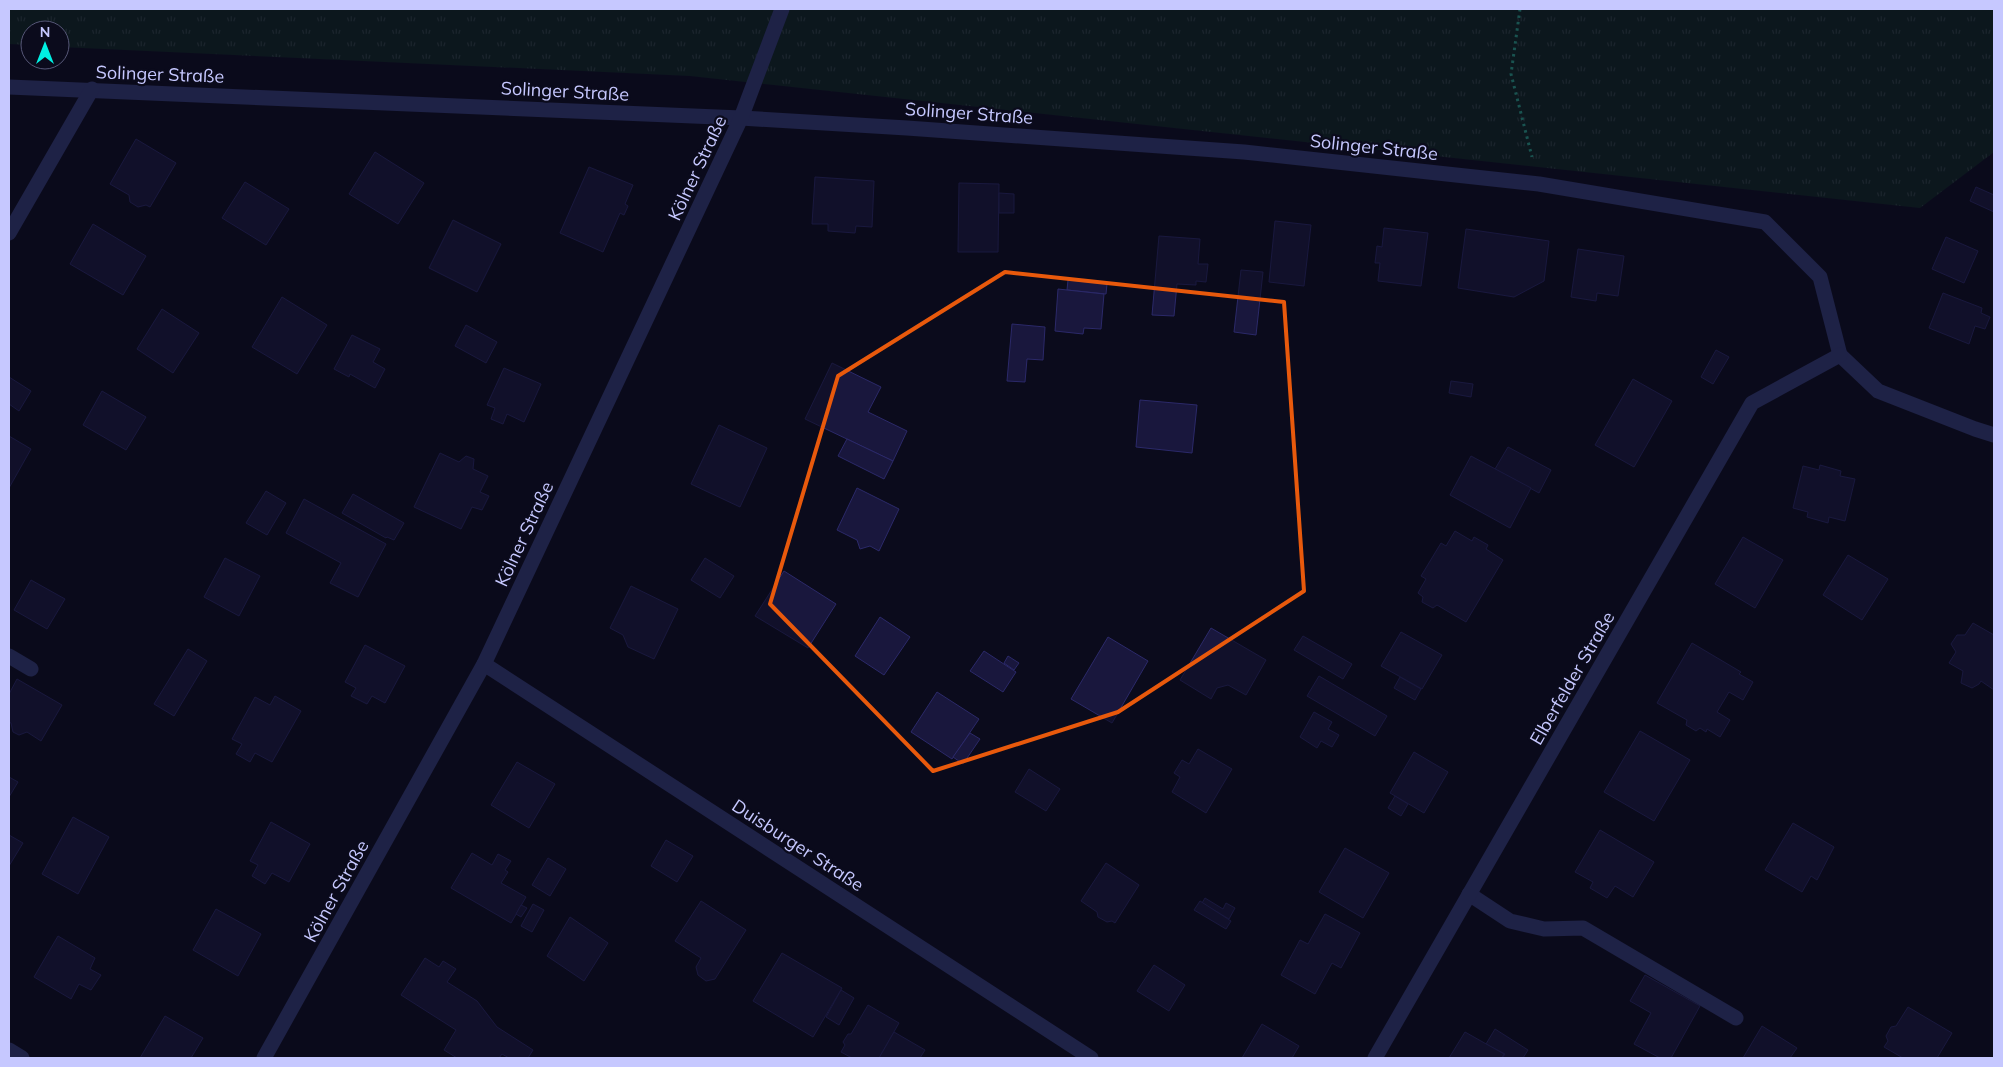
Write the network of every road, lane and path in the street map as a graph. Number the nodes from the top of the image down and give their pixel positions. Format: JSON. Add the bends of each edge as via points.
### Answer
{"nodes":[{"id":1,"x":782,"y":9,"type":"edge"},
{"id":2,"x":1520,"y":9,"type":"edge"},
{"id":3,"x":9,"y":87,"type":"edge"},
{"id":4,"x":92,"y":90,"type":"junction"},
{"id":5,"x":741,"y":118,"type":"junction"},
{"id":6,"x":1539,"y":184,"type":"junction"},
{"id":7,"x":9,"y":233,"type":"edge"},
{"id":8,"x":1840,"y":354,"type":"junction"},
{"id":9,"x":1994,"y":435,"type":"edge"},
{"id":10,"x":9,"y":656,"type":"edge"},
{"id":11,"x":484,"y":664,"type":"junction"},
{"id":12,"x":31,"y":669,"type":"dead end"},
{"id":13,"x":1469,"y":894,"type":"junction"},
{"id":14,"x":1736,"y":1018,"type":"dead end"},
{"id":15,"x":9,"y":1050,"type":"edge"},
{"id":16,"x":22,"y":1058,"type":"edge"},
{"id":17,"x":264,"y":1058,"type":"edge"},
{"id":18,"x":1091,"y":1058,"type":"edge"},
{"id":19,"x":1375,"y":1058,"type":"edge"}],
"edges":[{"from":1,"to":5,"type":"street","name":"Kölner Straße"},
{"from":2,"to":6,"type":"path","via":[[1511,74]]},
{"from":3,"to":4,"type":"street","name":"Solinger Straße"},
{"from":4,"to":5,"type":"street","name":"Solinger Straße"},
{"from":4,"to":7,"type":"street"},
{"from":5,"to":6,"type":"street","name":"Solinger Straße","via":[[1244,152]]},
{"from":5,"to":11,"type":"street","name":"Kölner Straße"},
{"from":6,"to":8,"type":"street","name":"Solinger Straße","via":[[1765,222],[1820,277]]},
{"from":8,"to":9,"type":"street","via":[[1878,391]]},
{"from":8,"to":13,"type":"street","name":"Elberfelder Straße","via":[[1752,403]]},
{"from":10,"to":12,"type":"street"},
{"from":11,"to":17,"type":"street","name":"Kölner Straße"},
{"from":11,"to":18,"type":"street","name":"Duisburger Straße"},
{"from":13,"to":14,"type":"street","via":[[1510,921],[1544,929],[1583,928]]},
{"from":13,"to":19,"type":"street","name":"Elberfelder Straße"},
{"from":15,"to":16,"type":"street"}]}
